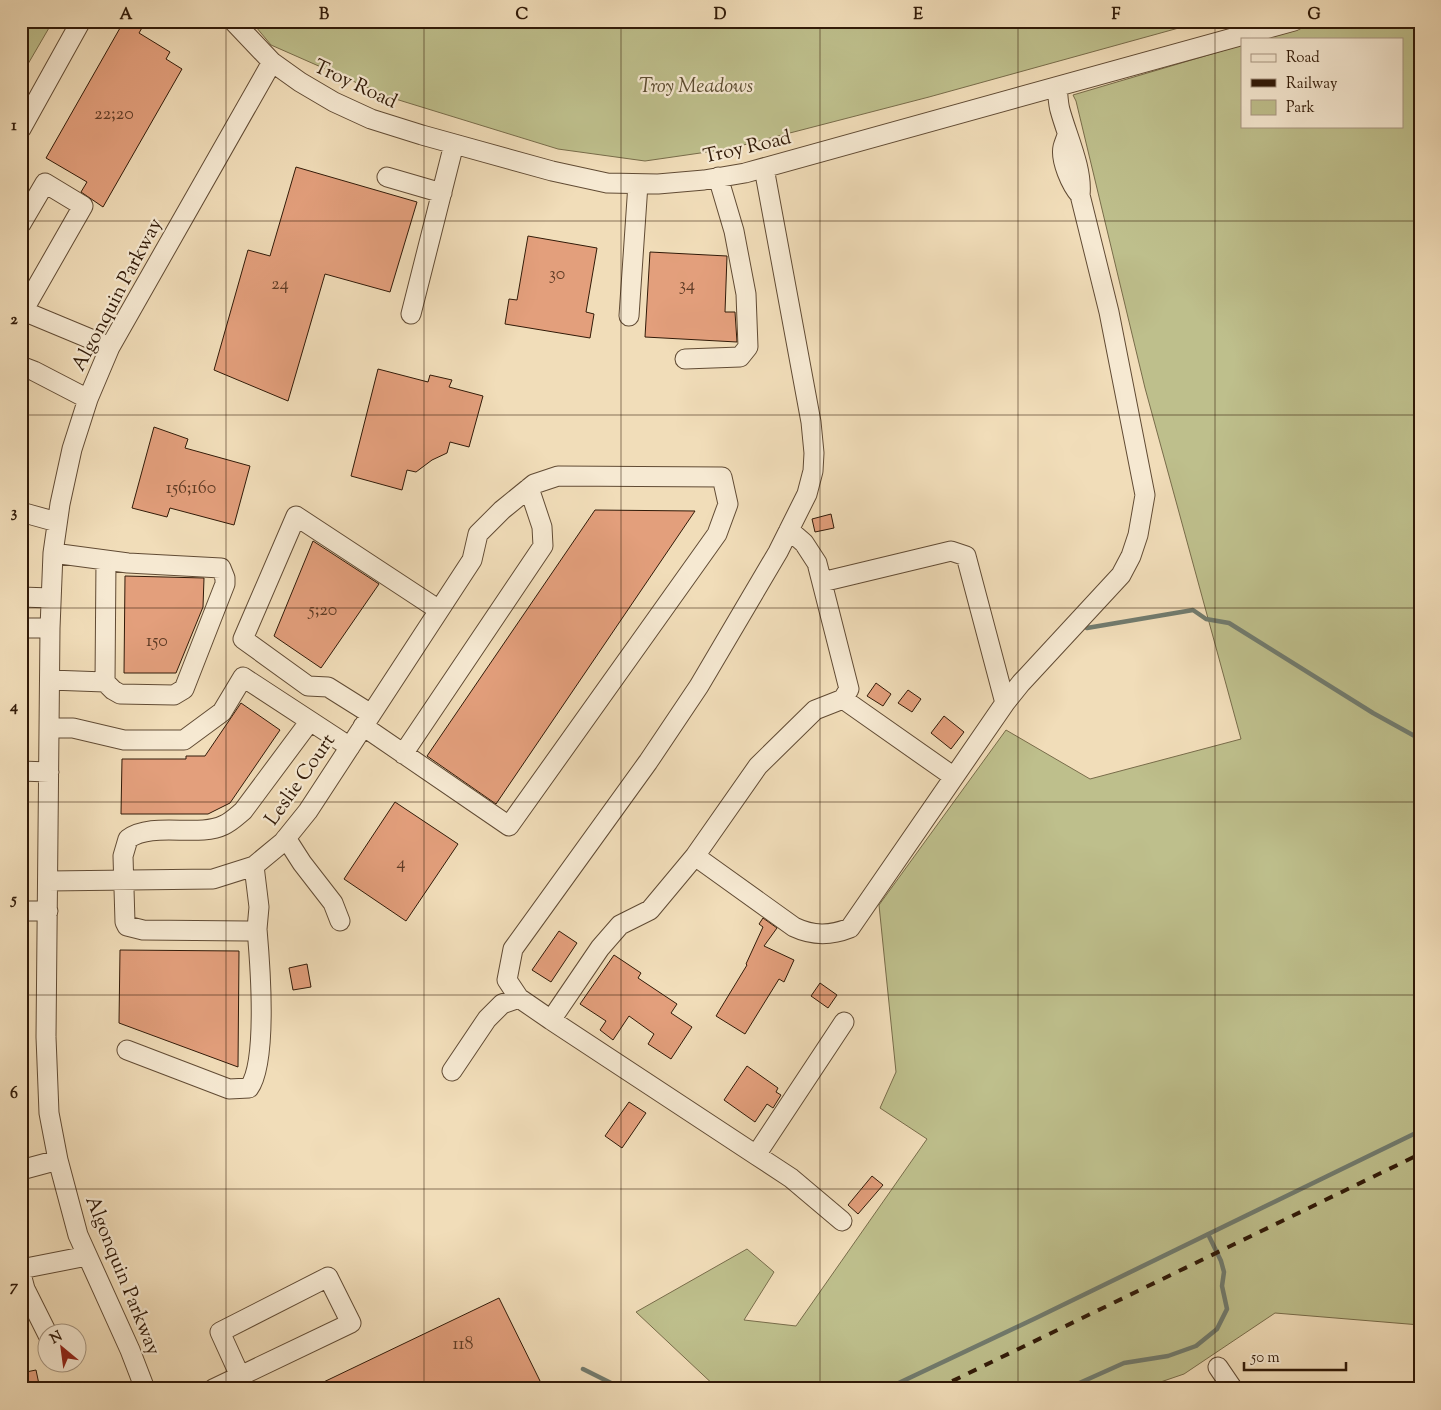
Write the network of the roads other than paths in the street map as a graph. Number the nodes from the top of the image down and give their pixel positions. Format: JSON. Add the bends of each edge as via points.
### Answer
{"nodes":[{"id":1,"x":81,"y":21,"type":"edge"},
{"id":2,"x":233,"y":21,"type":"edge"},
{"id":3,"x":1294,"y":21,"type":"edge"},
{"id":4,"x":272,"y":62,"type":"junction"},
{"id":5,"x":1057,"y":86,"type":"junction"},
{"id":6,"x":21,"y":129,"type":"edge"},
{"id":7,"x":454,"y":144,"type":"junction"},
{"id":8,"x":764,"y":168,"type":"junction"},
{"id":9,"x":387,"y":178,"type":"dead end"},
{"id":10,"x":718,"y":178,"type":"junction"},
{"id":11,"x":638,"y":184,"type":"junction"},
{"id":12,"x":442,"y":193,"type":"junction"},
{"id":13,"x":21,"y":224,"type":"edge"},
{"id":14,"x":22,"y":311,"type":"edge"},
{"id":15,"x":411,"y":314,"type":"dead end"},
{"id":16,"x":629,"y":316,"type":"dead end"},
{"id":17,"x":110,"y":346,"type":"junction"},
{"id":18,"x":685,"y":359,"type":"dead end"},
{"id":19,"x":21,"y":366,"type":"edge"},
{"id":20,"x":88,"y":399,"type":"junction"},
{"id":21,"x":529,"y":488,"type":"junction"},
{"id":22,"x":21,"y":512,"type":"edge"},
{"id":23,"x":57,"y":522,"type":"junction"},
{"id":24,"x":789,"y":530,"type":"junction"},
{"id":25,"x":53,"y":553,"type":"junction"},
{"id":26,"x":106,"y":560,"type":"junction"},
{"id":27,"x":822,"y":582,"type":"junction"},
{"id":28,"x":21,"y":597,"type":"edge"},
{"id":29,"x":51,"y":598,"type":"junction"},
{"id":30,"x":439,"y":610,"type":"junction"},
{"id":31,"x":21,"y":628,"type":"edge"},
{"id":32,"x":50,"y":628,"type":"junction"},
{"id":33,"x":50,"y":680,"type":"junction"},
{"id":34,"x":105,"y":682,"type":"junction"},
{"id":35,"x":843,"y":699,"type":"junction"},
{"id":36,"x":1005,"y":703,"type":"junction"},
{"id":37,"x":310,"y":720,"type":"junction"},
{"id":38,"x":367,"y":720,"type":"junction"},
{"id":39,"x":49,"y":728,"type":"junction"},
{"id":40,"x":350,"y":747,"type":"junction"},
{"id":41,"x":403,"y":754,"type":"junction"},
{"id":42,"x":21,"y":771,"type":"edge"},
{"id":43,"x":49,"y":772,"type":"junction"},
{"id":44,"x":954,"y":777,"type":"junction"},
{"id":45,"x":286,"y":838,"type":"junction"},
{"id":46,"x":695,"y":856,"type":"junction"},
{"id":47,"x":254,"y":866,"type":"junction"},
{"id":48,"x":124,"y":880,"type":"junction"},
{"id":49,"x":48,"y":881,"type":"junction"},
{"id":50,"x":21,"y":911,"type":"edge"},
{"id":51,"x":48,"y":911,"type":"junction"},
{"id":52,"x":340,"y":921,"type":"dead end"},
{"id":53,"x":257,"y":929,"type":"junction"},
{"id":54,"x":519,"y":998,"type":"junction"},
{"id":55,"x":551,"y":1020,"type":"junction"},
{"id":56,"x":844,"y":1022,"type":"dead end"},
{"id":57,"x":127,"y":1050,"type":"dead end"},
{"id":58,"x":452,"y":1071,"type":"dead end"},
{"id":59,"x":756,"y":1155,"type":"junction"},
{"id":60,"x":58,"y":1160,"type":"junction"},
{"id":61,"x":21,"y":1170,"type":"edge"},
{"id":62,"x":842,"y":1221,"type":"dead end"},
{"id":63,"x":87,"y":1256,"type":"junction"},
{"id":64,"x":21,"y":1269,"type":"edge"},
{"id":65,"x":21,"y":1274,"type":"edge"},
{"id":66,"x":42,"y":1322,"type":"edge"},
{"id":67,"x":1218,"y":1367,"type":"dead end"},
{"id":68,"x":240,"y":1376,"type":"junction"},
{"id":69,"x":144,"y":1389,"type":"edge"},
{"id":70,"x":213,"y":1389,"type":"edge"},
{"id":71,"x":1234,"y":1389,"type":"edge"}],
"edges":[{"from":1,"to":6,"type":"street"},
{"from":2,"to":4,"type":"street","name":"Troy Road"},
{"from":3,"to":5,"type":"street","name":"Troy Road"},
{"from":4,"to":7,"type":"street","name":"Troy Road","via":[[334,102],[371,119]]},
{"from":4,"to":17,"type":"street","name":"Algonquin Parkway"},
{"from":5,"to":8,"type":"street","name":"Troy Road"},
{"from":5,"to":36,"type":"street","via":[[1067,135],[1062,149],[1068,176],[1080,195],[1109,312],[1145,495],[1131,556],[1121,575]]},
{"from":7,"to":11,"type":"street","name":"Troy Road","via":[[607,183]]},
{"from":7,"to":12,"type":"street"},
{"from":8,"to":10,"type":"street","name":"Troy Road"},
{"from":8,"to":24,"type":"street","via":[[814,453],[808,494]]},
{"from":9,"to":12,"type":"street"},
{"from":10,"to":11,"type":"street","name":"Troy Road"},
{"from":10,"to":18,"type":"street","via":[[734,231],[746,294],[748,347],[740,357]]},
{"from":11,"to":16,"type":"street"},
{"from":12,"to":15,"type":"street"},
{"from":13,"to":14,"type":"street","via":[[45,183],[83,206]]},
{"from":14,"to":17,"type":"street"},
{"from":17,"to":20,"type":"street","name":"Algonquin Parkway"},
{"from":19,"to":20,"type":"street"},
{"from":20,"to":23,"type":"street","name":"Algonquin Parkway","via":[[72,449]]},
{"from":21,"to":30,"type":"street","name":"Leslie Court","via":[[478,534],[472,560]]},
{"from":21,"to":41,"type":"street","via":[[542,527],[543,546]]},
{"from":21,"to":41,"type":"street","via":[[558,476],[722,477],[728,504],[718,534],[509,826]]},
{"from":22,"to":23,"type":"street"},
{"from":23,"to":25,"type":"street","name":"Algonquin Parkway"},
{"from":24,"to":27,"type":"street","via":[[804,543],[817,563]]},
{"from":24,"to":54,"type":"street","via":[[699,686],[513,949],[507,980]]},
{"from":25,"to":26,"type":"street"},
{"from":25,"to":29,"type":"street","name":"Algonquin Parkway"},
{"from":26,"to":34,"type":"street"},
{"from":26,"to":34,"type":"street","via":[[221,568],[226,578],[184,689],[174,694],[120,694]]},
{"from":27,"to":35,"type":"street","via":[[849,689]]},
{"from":27,"to":36,"type":"street","via":[[951,552],[966,556]]},
{"from":28,"to":29,"type":"street"},
{"from":29,"to":32,"type":"street","name":"Algonquin Parkway"},
{"from":30,"to":38,"type":"street","name":"Leslie Court"},
{"from":30,"to":38,"type":"street","via":[[296,516],[243,639],[308,686],[328,687]]},
{"from":31,"to":32,"type":"street"},
{"from":32,"to":33,"type":"street","name":"Algonquin Parkway"},
{"from":33,"to":34,"type":"street"},
{"from":33,"to":39,"type":"street","name":"Algonquin Parkway"},
{"from":35,"to":44,"type":"street"},
{"from":35,"to":46,"type":"street","via":[[814,710],[758,766]]},
{"from":36,"to":44,"type":"street"},
{"from":37,"to":39,"type":"street","via":[[243,677],[222,712],[184,740],[124,740],[73,728]]},
{"from":37,"to":40,"type":"street"},
{"from":37,"to":48,"type":"street","via":[[233,820],[212,829],[142,832],[128,839],[123,856]]},
{"from":38,"to":40,"type":"street","name":"Leslie Court"},
{"from":38,"to":41,"type":"street"},
{"from":39,"to":43,"type":"street","name":"Algonquin Parkway"},
{"from":40,"to":45,"type":"street","name":"Leslie Court"},
{"from":42,"to":43,"type":"street"},
{"from":43,"to":49,"type":"street","name":"Algonquin Parkway"},
{"from":44,"to":46,"type":"street","via":[[856,921],[838,933],[810,934],[794,927]]},
{"from":45,"to":47,"type":"street","name":"Leslie Court"},
{"from":45,"to":52,"type":"street","via":[[333,903]]},
{"from":46,"to":55,"type":"street","via":[[650,910],[620,925],[600,948]]},
{"from":47,"to":48,"type":"street","name":"Leslie Court","via":[[213,879]]},
{"from":47,"to":53,"type":"street","via":[[259,907]]},
{"from":48,"to":49,"type":"street","name":"Leslie Court"},
{"from":48,"to":53,"type":"street","via":[[127,926],[143,930]]},
{"from":49,"to":51,"type":"street","name":"Algonquin Parkway"},
{"from":50,"to":51,"type":"street"},
{"from":51,"to":60,"type":"street","name":"Algonquin Parkway","via":[[47,1088]]},
{"from":53,"to":57,"type":"street","via":[[261,972],[260,1059],[254,1082],[249,1088],[229,1089]]},
{"from":54,"to":55,"type":"street"},
{"from":54,"to":58,"type":"street","via":[[502,1004],[487,1019]]},
{"from":55,"to":59,"type":"street"},
{"from":56,"to":59,"type":"street"},
{"from":59,"to":62,"type":"street","via":[[791,1178]]},
{"from":60,"to":61,"type":"street"},
{"from":60,"to":63,"type":"street","name":"Algonquin Parkway","via":[[71,1212]]},
{"from":63,"to":64,"type":"street"},
{"from":63,"to":69,"type":"street","name":"Algonquin Parkway"},
{"from":65,"to":66,"type":"street"},
{"from":67,"to":71,"type":"street"},
{"from":68,"to":68,"type":"street","via":[[351,1323],[328,1277],[220,1332]]},
{"from":68,"to":70,"type":"street"}]}
